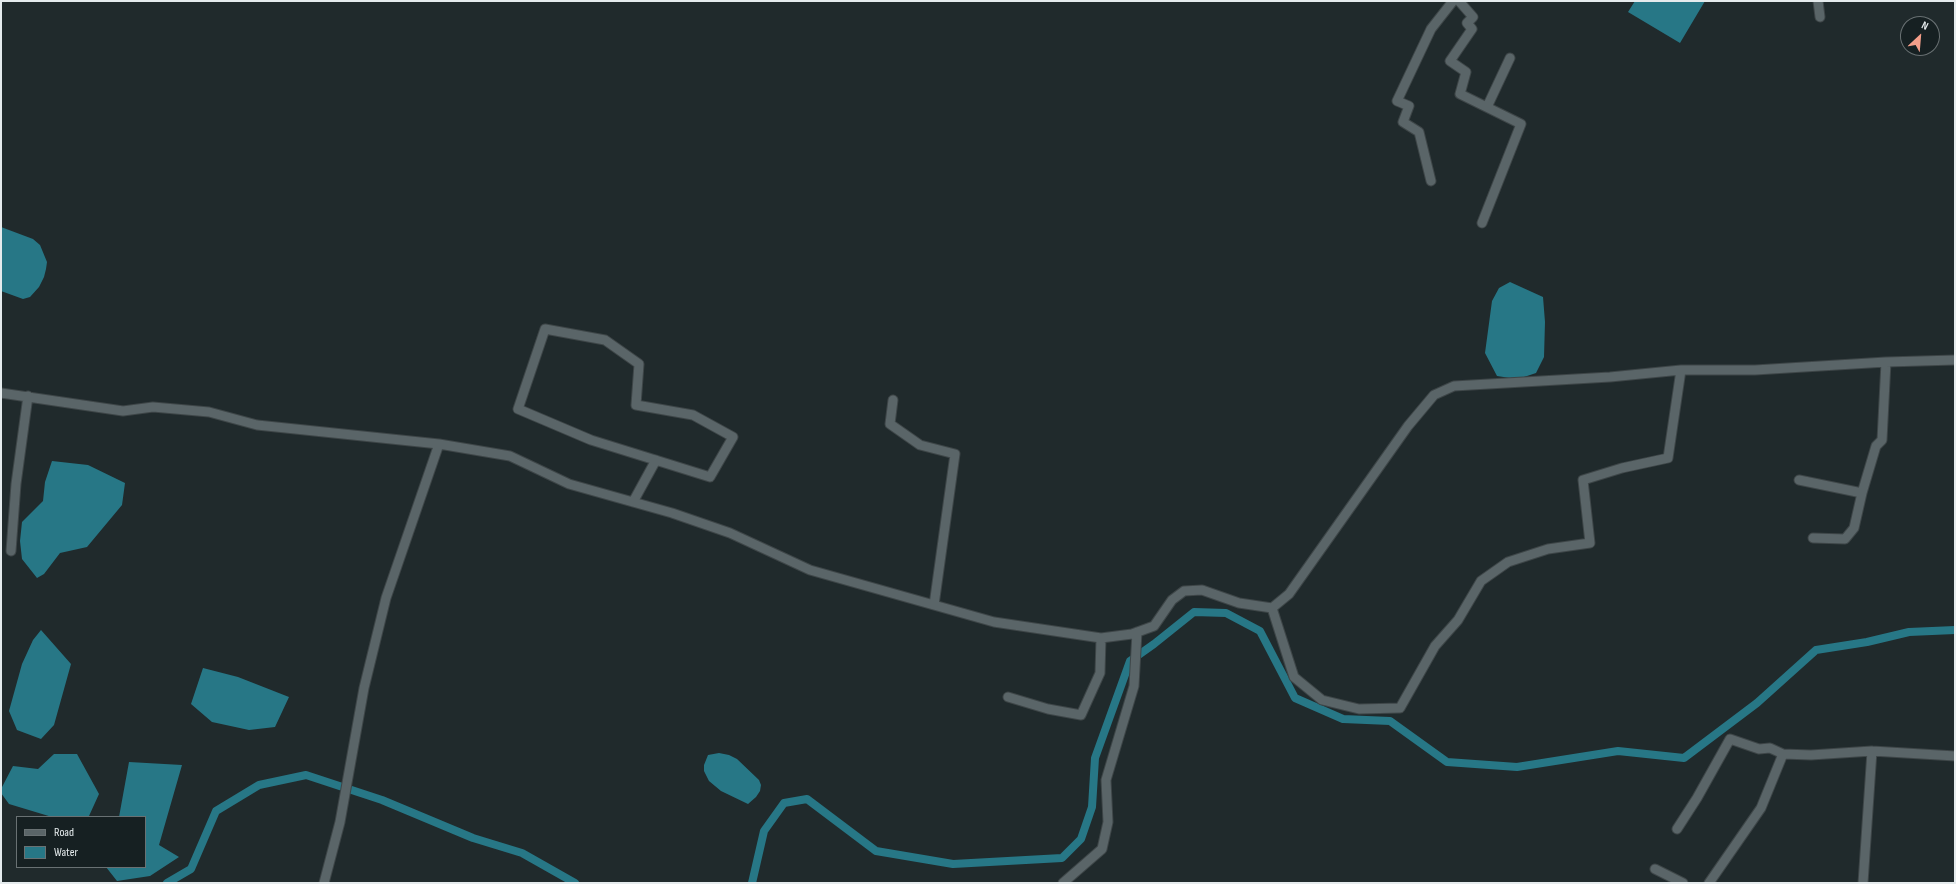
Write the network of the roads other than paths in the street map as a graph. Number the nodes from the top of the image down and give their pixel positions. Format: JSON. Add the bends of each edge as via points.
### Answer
{"nodes":[{"id":1,"x":1452,"y":1,"type":"edge"},
{"id":2,"x":1459,"y":1,"type":"edge"},
{"id":3,"x":1818,"y":1,"type":"edge"},
{"id":4,"x":1820,"y":17,"type":"dead end"},
{"id":5,"x":1510,"y":58,"type":"dead end"},
{"id":6,"x":1487,"y":107,"type":"junction"},
{"id":7,"x":1431,"y":182,"type":"dead end"},
{"id":8,"x":1482,"y":223,"type":"dead end"},
{"id":9,"x":1955,"y":360,"type":"edge"},
{"id":10,"x":1886,"y":362,"type":"junction"},
{"id":11,"x":1681,"y":370,"type":"junction"},
{"id":12,"x":1,"y":393,"type":"edge"},
{"id":13,"x":28,"y":396,"type":"junction"},
{"id":14,"x":893,"y":400,"type":"dead end"},
{"id":15,"x":439,"y":444,"type":"junction"},
{"id":16,"x":656,"y":460,"type":"junction"},
{"id":17,"x":1799,"y":480,"type":"dead end"},
{"id":18,"x":1862,"y":493,"type":"junction"},
{"id":19,"x":633,"y":502,"type":"junction"},
{"id":20,"x":1813,"y":538,"type":"dead end"},
{"id":21,"x":11,"y":551,"type":"dead end"},
{"id":22,"x":934,"y":605,"type":"junction"},
{"id":23,"x":1272,"y":608,"type":"junction"},
{"id":24,"x":1137,"y":635,"type":"junction"},
{"id":25,"x":1101,"y":638,"type":"junction"},
{"id":26,"x":1008,"y":697,"type":"dead end"},
{"id":27,"x":1872,"y":751,"type":"junction"},
{"id":28,"x":1783,"y":754,"type":"junction"},
{"id":29,"x":1955,"y":756,"type":"edge"},
{"id":30,"x":1677,"y":829,"type":"dead end"},
{"id":31,"x":1655,"y":869,"type":"dead end"},
{"id":32,"x":324,"y":883,"type":"edge"},
{"id":33,"x":1063,"y":883,"type":"edge"},
{"id":34,"x":1683,"y":883,"type":"edge"},
{"id":35,"x":1709,"y":883,"type":"edge"},
{"id":36,"x":1863,"y":883,"type":"edge"}],
"edges":[{"from":1,"to":7,"type":"street","via":[[1431,29],[1397,101],[1409,106],[1403,122],[1419,132]]},
{"from":2,"to":6,"type":"street","via":[[1473,17],[1467,23],[1472,29],[1450,61],[1466,72],[1460,94]]},
{"from":3,"to":4,"type":"street"},
{"from":5,"to":6,"type":"street"},
{"from":6,"to":8,"type":"street","via":[[1521,124]]},
{"from":9,"to":10,"type":"street"},
{"from":10,"to":11,"type":"street","via":[[1755,370]]},
{"from":10,"to":18,"type":"street","via":[[1882,440],[1876,446]]},
{"from":11,"to":23,"type":"street","via":[[1454,386],[1434,395],[1408,426],[1289,594]]},
{"from":11,"to":23,"type":"street","via":[[1668,458],[1583,480],[1590,543],[1548,549],[1508,562],[1482,581],[1458,620],[1435,646],[1400,708],[1359,710],[1322,700],[1294,677]]},
{"from":12,"to":13,"type":"street"},
{"from":13,"to":15,"type":"street","via":[[123,411],[153,406],[209,412],[257,425]]},
{"from":13,"to":21,"type":"street","via":[[16,484]]},
{"from":14,"to":22,"type":"street","via":[[890,424],[920,445],[955,454]]},
{"from":15,"to":19,"type":"street","via":[[510,456],[569,484]]},
{"from":15,"to":32,"type":"street","via":[[386,598],[364,688],[341,813]]},
{"from":16,"to":16,"type":"street","via":[[710,477],[733,438],[693,415],[636,404],[639,364],[605,340],[545,329],[518,409],[591,440]]},
{"from":16,"to":19,"type":"street"},
{"from":17,"to":18,"type":"street"},
{"from":18,"to":20,"type":"street","via":[[1854,528],[1845,539]]},
{"from":19,"to":22,"type":"street","via":[[730,533],[810,570]]},
{"from":22,"to":25,"type":"street","via":[[994,622]]},
{"from":23,"to":24,"type":"street","via":[[1239,603],[1202,590],[1184,591],[1172,600],[1154,626]]},
{"from":24,"to":25,"type":"street"},
{"from":24,"to":33,"type":"street","via":[[1134,686],[1106,780],[1108,822],[1102,849]]},
{"from":25,"to":26,"type":"street","via":[[1100,673],[1081,715],[1048,709]]},
{"from":27,"to":28,"type":"street"},
{"from":27,"to":29,"type":"street"},
{"from":27,"to":36,"type":"street"},
{"from":28,"to":30,"type":"street","via":[[1770,748],[1759,749],[1730,739]]},
{"from":28,"to":35,"type":"street","via":[[1760,808]]},
{"from":31,"to":34,"type":"street"}]}
